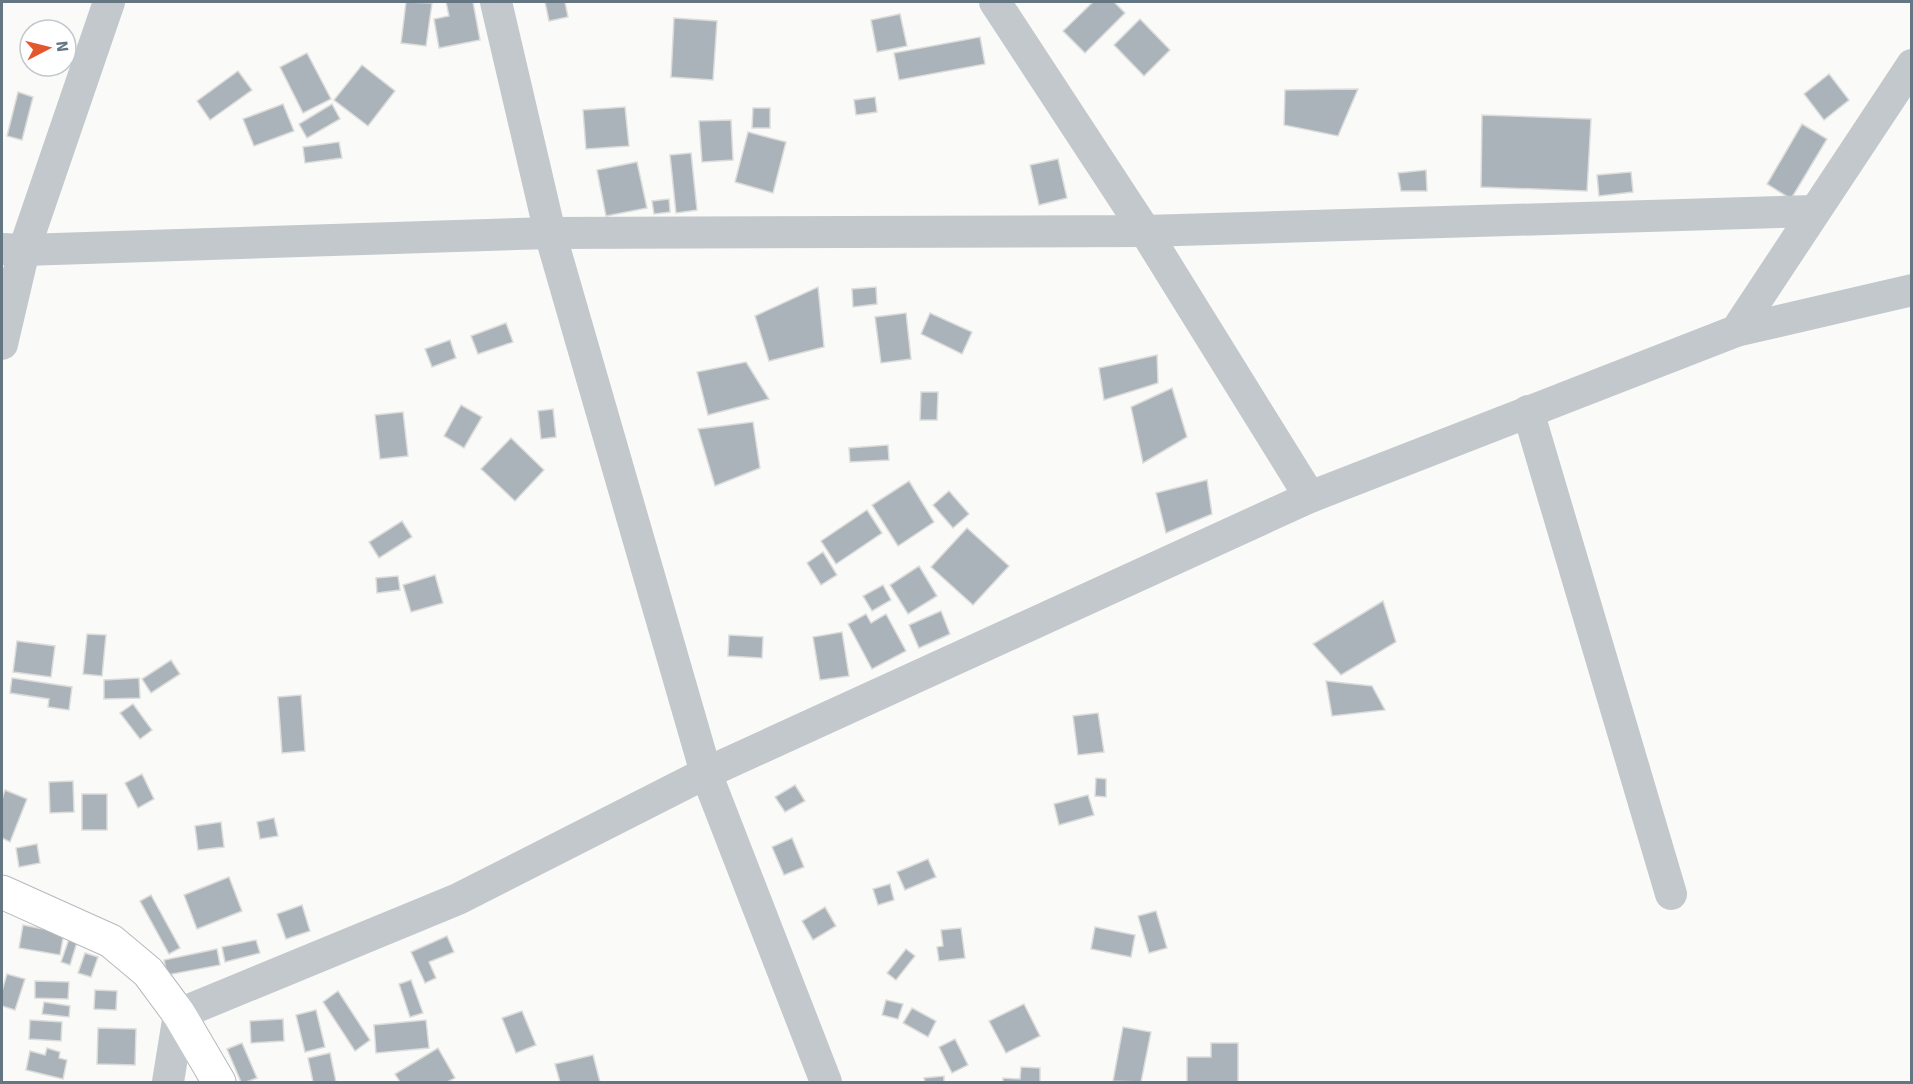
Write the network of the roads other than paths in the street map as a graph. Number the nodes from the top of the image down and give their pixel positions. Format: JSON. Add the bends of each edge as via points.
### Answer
{"nodes":[{"id":1,"x":109,"y":2,"type":"edge"},
{"id":2,"x":496,"y":2,"type":"edge"},
{"id":3,"x":995,"y":2,"type":"edge"},
{"id":4,"x":1911,"y":65,"type":"edge"},
{"id":5,"x":1814,"y":211,"type":"junction"},
{"id":6,"x":1145,"y":231,"type":"junction"},
{"id":7,"x":550,"y":233,"type":"junction"},
{"id":8,"x":13,"y":249,"type":"edge"},
{"id":9,"x":1911,"y":290,"type":"edge"},
{"id":10,"x":1736,"y":331,"type":"junction"},
{"id":11,"x":2,"y":344,"type":"edge"},
{"id":12,"x":1528,"y":411,"type":"junction"},
{"id":13,"x":1310,"y":497,"type":"junction"},
{"id":14,"x":706,"y":773,"type":"junction"},
{"id":15,"x":2,"y":892,"type":"edge"},
{"id":16,"x":1671,"y":894,"type":"dead end"},
{"id":17,"x":179,"y":1014,"type":"junction"},
{"id":18,"x":168,"y":1083,"type":"edge"},
{"id":19,"x":219,"y":1083,"type":"edge"},
{"id":20,"x":826,"y":1083,"type":"edge"}],
"edges":[{"from":1,"to":8,"type":"street"},
{"from":2,"to":7,"type":"street"},
{"from":3,"to":6,"type":"street"},
{"from":4,"to":5,"type":"street"},
{"from":5,"to":6,"type":"street"},
{"from":5,"to":10,"type":"street"},
{"from":6,"to":7,"type":"street"},
{"from":6,"to":13,"type":"street"},
{"from":7,"to":8,"type":"street"},
{"from":7,"to":14,"type":"street"},
{"from":8,"to":11,"type":"street"},
{"from":9,"to":10,"type":"street"},
{"from":10,"to":12,"type":"street"},
{"from":12,"to":13,"type":"street"},
{"from":12,"to":16,"type":"street"},
{"from":13,"to":14,"type":"street"},
{"from":14,"to":17,"type":"street","via":[[458,899]]},
{"from":14,"to":20,"type":"street"},
{"from":15,"to":17,"type":"main road","via":[[111,941],[148,972]]},
{"from":17,"to":18,"type":"street"},
{"from":17,"to":19,"type":"main road"}]}
